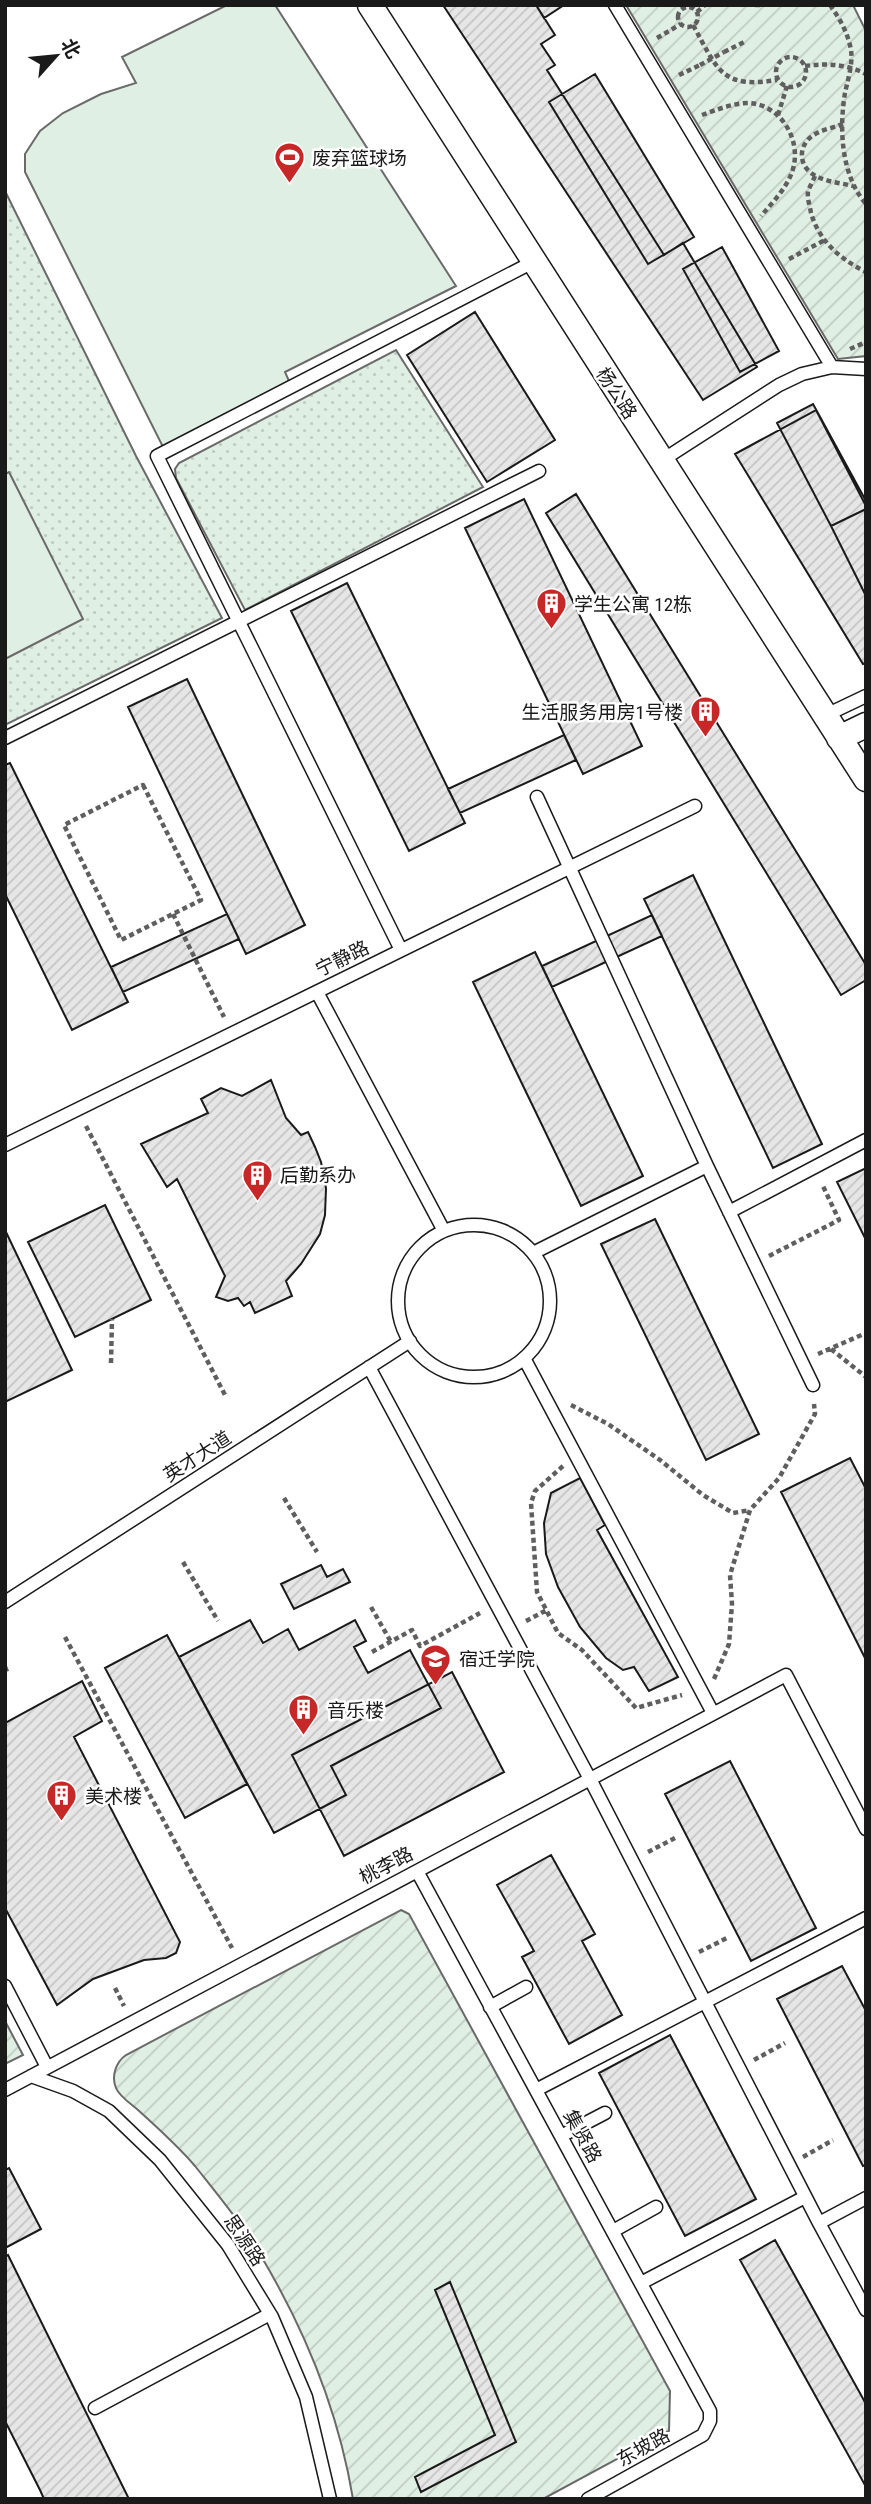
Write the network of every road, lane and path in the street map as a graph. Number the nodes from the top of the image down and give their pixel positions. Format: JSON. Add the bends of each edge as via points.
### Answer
{"nodes":[{"id":1,"x":370,"y":5,"type":"edge"},
{"id":2,"x":615,"y":5,"type":"edge"},
{"id":3,"x":705,"y":5,"type":"edge"},
{"id":4,"x":755,"y":5,"type":"edge"},
{"id":5,"x":762,"y":5,"type":"edge"},
{"id":6,"x":830,"y":5,"type":"edge"},
{"id":7,"x":697,"y":12,"type":"junction"},
{"id":8,"x":681,"y":24,"type":"junction"},
{"id":9,"x":693,"y":25,"type":"junction"},
{"id":10,"x":744,"y":42,"type":"dead end"},
{"id":11,"x":641,"y":49,"type":"junction"},
{"id":12,"x":700,"y":65,"type":"dead end"},
{"id":13,"x":805,"y":66,"type":"junction"},
{"id":14,"x":850,"y":67,"type":"junction"},
{"id":15,"x":866,"y":74,"type":"edge"},
{"id":16,"x":777,"y":79,"type":"junction"},
{"id":17,"x":787,"y":86,"type":"junction"},
{"id":18,"x":778,"y":115,"type":"junction"},
{"id":19,"x":684,"y":122,"type":"junction"},
{"id":20,"x":843,"y":124,"type":"junction"},
{"id":21,"x":802,"y":155,"type":"junction"},
{"id":22,"x":795,"y":156,"type":"junction"},
{"id":23,"x":815,"y":176,"type":"junction"},
{"id":24,"x":853,"y":186,"type":"junction"},
{"id":25,"x":866,"y":204,"type":"edge"},
{"id":26,"x":750,"y":230,"type":"junction"},
{"id":27,"x":825,"y":240,"type":"junction"},
{"id":28,"x":533,"y":262,"type":"junction"},
{"id":29,"x":773,"y":268,"type":"junction"},
{"id":30,"x":866,"y":272,"type":"edge"},
{"id":31,"x":832,"y":367,"type":"junction"},
{"id":32,"x":866,"y":369,"type":"edge"},
{"id":33,"x":661,"y":461,"type":"junction"},
{"id":34,"x":539,"y":471,"type":"dead end"},
{"id":35,"x":239,"y":621,"type":"junction"},
{"id":36,"x":866,"y":696,"type":"edge"},
{"id":37,"x":824,"y":716,"type":"junction"},
{"id":38,"x":866,"y":725,"type":"edge"},
{"id":39,"x":5,"y":738,"type":"edge"},
{"id":40,"x":839,"y":738,"type":"junction"},
{"id":41,"x":866,"y":779,"type":"edge"},
{"id":42,"x":537,"y":797,"type":"dead end"},
{"id":43,"x":695,"y":806,"type":"dead end"},
{"id":44,"x":569,"y":868,"type":"junction"},
{"id":45,"x":173,"y":914,"type":"junction"},
{"id":46,"x":401,"y":950,"type":"junction"},
{"id":47,"x":317,"y":992,"type":"junction"},
{"id":48,"x":227,"y":1021,"type":"dead end"},
{"id":49,"x":78,"y":1109,"type":"junction"},
{"id":50,"x":866,"y":1140,"type":"edge"},
{"id":51,"x":5,"y":1145,"type":"edge"},
{"id":52,"x":707,"y":1166,"type":"junction"},
{"id":53,"x":814,"y":1167,"type":"junction"},
{"id":54,"x":729,"y":1212,"type":"junction"},
{"id":55,"x":444,"y":1231,"type":"junction"},
{"id":56,"x":533,"y":1253,"type":"junction"},
{"id":57,"x":754,"y":1264,"type":"junction"},
{"id":58,"x":112,"y":1318,"type":"dead end"},
{"id":59,"x":866,"y":1333,"type":"edge"},
{"id":60,"x":410,"y":1341,"type":"junction"},
{"id":61,"x":831,"y":1349,"type":"junction"},
{"id":62,"x":524,"y":1358,"type":"junction"},
{"id":63,"x":802,"y":1362,"type":"junction"},
{"id":64,"x":111,"y":1363,"type":"dead end"},
{"id":65,"x":369,"y":1367,"type":"junction"},
{"id":66,"x":866,"y":1377,"type":"edge"},
{"id":67,"x":813,"y":1385,"type":"joint"},
{"id":68,"x":225,"y":1395,"type":"dead end"},
{"id":69,"x":546,"y":1399,"type":"junction"},
{"id":70,"x":576,"y":1455,"type":"junction"},
{"id":71,"x":284,"y":1498,"type":"dead end"},
{"id":72,"x":750,"y":1510,"type":"junction"},
{"id":73,"x":317,"y":1552,"type":"dead end"},
{"id":74,"x":183,"y":1562,"type":"dead end"},
{"id":75,"x":5,"y":1602,"type":"edge"},
{"id":76,"x":497,"y":1604,"type":"junction"},
{"id":77,"x":371,"y":1607,"type":"dead end"},
{"id":78,"x":218,"y":1620,"type":"dead end"},
{"id":79,"x":65,"y":1637,"type":"dead end"},
{"id":80,"x":391,"y":1642,"type":"junction"},
{"id":81,"x":372,"y":1652,"type":"dead end"},
{"id":82,"x":5,"y":1667,"type":"edge"},
{"id":83,"x":8,"y":1674,"type":"dead end"},
{"id":84,"x":701,"y":1690,"type":"junction"},
{"id":85,"x":713,"y":1713,"type":"junction"},
{"id":86,"x":590,"y":1779,"type":"junction"},
{"id":87,"x":866,"y":1800,"type":"edge"},
{"id":88,"x":853,"y":1806,"type":"junction"},
{"id":89,"x":866,"y":1829,"type":"edge"},
{"id":90,"x":675,"y":1838,"type":"dead end"},
{"id":91,"x":633,"y":1860,"type":"junction"},
{"id":92,"x":417,"y":1871,"type":"junction"},
{"id":93,"x":866,"y":1918,"type":"edge"},
{"id":94,"x":727,"y":1938,"type":"dead end"},
{"id":95,"x":684,"y":1959,"type":"junction"},
{"id":96,"x":241,"y":1964,"type":"junction"},
{"id":97,"x":5,"y":1986,"type":"edge"},
{"id":98,"x":526,"y":1987,"type":"dead end"},
{"id":99,"x":705,"y":2002,"type":"junction"},
{"id":100,"x":490,"y":2007,"type":"junction"},
{"id":101,"x":785,"y":2043,"type":"dead end"},
{"id":102,"x":47,"y":2067,"type":"junction"},
{"id":103,"x":739,"y":2068,"type":"junction"},
{"id":104,"x":31,"y":2076,"type":"junction"},
{"id":105,"x":5,"y":2090,"type":"edge"},
{"id":106,"x":536,"y":2090,"type":"junction"},
{"id":107,"x":605,"y":2113,"type":"dead end"},
{"id":108,"x":561,"y":2136,"type":"junction"},
{"id":109,"x":833,"y":2140,"type":"dead end"},
{"id":110,"x":789,"y":2165,"type":"junction"},
{"id":111,"x":805,"y":2197,"type":"junction"},
{"id":112,"x":866,"y":2198,"type":"edge"},
{"id":113,"x":656,"y":2207,"type":"dead end"},
{"id":114,"x":819,"y":2223,"type":"junction"},
{"id":115,"x":613,"y":2231,"type":"junction"},
{"id":116,"x":641,"y":2283,"type":"junction"},
{"id":117,"x":866,"y":2310,"type":"edge"},
{"id":118,"x":270,"y":2314,"type":"junction"},
{"id":119,"x":95,"y":2408,"type":"dead end"},
{"id":120,"x":710,"y":2421,"type":"joint"},
{"id":121,"x":330,"y":2499,"type":"edge"},
{"id":122,"x":587,"y":2499,"type":"edge"}],
"edges":[{"from":1,"to":28,"type":"street","name":"杨公路"},
{"from":2,"to":11,"type":"lane"},
{"from":3,"to":7,"type":"path"},
{"from":4,"to":5,"type":"path"},
{"from":6,"to":14,"type":"path","via":[[847,34]]},
{"from":7,"to":8,"type":"path","via":[[684,7],[677,15]]},
{"from":7,"to":9,"type":"path"},
{"from":8,"to":9,"type":"path"},
{"from":8,"to":11,"type":"path"},
{"from":9,"to":16,"type":"path","via":[[725,74],[748,83]]},
{"from":10,"to":12,"type":"path","bridge":true},
{"from":11,"to":19,"type":"lane"},
{"from":13,"to":14,"type":"path"},
{"from":13,"to":16,"type":"path","via":[[800,59],[784,58],[775,71]]},
{"from":13,"to":17,"type":"path","via":[[803,81]]},
{"from":14,"to":15,"type":"path"},
{"from":14,"to":20,"type":"path"},
{"from":16,"to":17,"type":"path"},
{"from":17,"to":18,"type":"path"},
{"from":18,"to":19,"type":"path","via":[[748,103]]},
{"from":18,"to":22,"type":"path","via":[[792,134]]},
{"from":19,"to":26,"type":"lane"},
{"from":20,"to":21,"type":"path","via":[[810,137]]},
{"from":20,"to":24,"type":"path"},
{"from":21,"to":22,"type":"path"},
{"from":21,"to":23,"type":"path","via":[[806,170]]},
{"from":22,"to":26,"type":"path","via":[[786,186]]},
{"from":23,"to":24,"type":"path"},
{"from":23,"to":27,"type":"path","via":[[808,201]]},
{"from":24,"to":25,"type":"path"},
{"from":26,"to":29,"type":"lane"},
{"from":27,"to":29,"type":"path"},
{"from":27,"to":30,"type":"path"},
{"from":28,"to":33,"type":"street","name":"杨公路"},
{"from":28,"to":35,"type":"lane","via":[[157,456]]},
{"from":29,"to":31,"type":"lane"},
{"from":31,"to":32,"type":"lane"},
{"from":31,"to":33,"type":"lane","via":[[779,385]]},
{"from":33,"to":37,"type":"street","name":"杨公路"},
{"from":34,"to":35,"type":"lane"},
{"from":35,"to":39,"type":"lane"},
{"from":35,"to":46,"type":"lane"},
{"from":36,"to":37,"type":"lane"},
{"from":37,"to":40,"type":"street","name":"杨公路"},
{"from":38,"to":40,"type":"street"},
{"from":40,"to":41,"type":"street","name":"杨公路"},
{"from":42,"to":44,"type":"lane"},
{"from":43,"to":44,"type":"lane","name":"宁静路"},
{"from":44,"to":46,"type":"lane","name":"宁静路"},
{"from":44,"to":52,"type":"lane"},
{"from":45,"to":45,"type":"path","via":[[121,940],[64,825],[143,785],[201,900]]},
{"from":45,"to":48,"type":"path"},
{"from":46,"to":47,"type":"lane","name":"宁静路"},
{"from":47,"to":49,"type":"lane","name":"宁静路"},
{"from":47,"to":55,"type":"lane"},
{"from":49,"to":51,"type":"lane","name":"宁静路"},
{"from":49,"to":68,"type":"path"},
{"from":50,"to":53,"type":"lane"},
{"from":52,"to":54,"type":"lane"},
{"from":52,"to":56,"type":"lane"},
{"from":53,"to":54,"type":"lane"},
{"from":53,"to":57,"type":"path","via":[[839,1220]]},
{"from":54,"to":57,"type":"lane"},
{"from":55,"to":56,"type":"lane","via":[[469,1224],[496,1227]]},
{"from":55,"to":60,"type":"lane","via":[[422,1245],[407,1266],[398,1291],[400,1317]]},
{"from":56,"to":62,"type":"lane","via":[[548,1282],[550,1306],[545,1329]]},
{"from":57,"to":63,"type":"lane"},
{"from":58,"to":64,"type":"path"},
{"from":59,"to":61,"type":"path"},
{"from":60,"to":62,"type":"lane","via":[[446,1372],[469,1377],[493,1375]]},
{"from":60,"to":65,"type":"lane","name":"英才大道"},
{"from":61,"to":63,"type":"path"},
{"from":61,"to":66,"type":"path"},
{"from":62,"to":69,"type":"lane"},
{"from":63,"to":67,"type":"lane"},
{"from":65,"to":75,"type":"lane","name":"英才大道"},
{"from":65,"to":76,"type":"lane"},
{"from":67,"to":72,"type":"path","via":[[815,1414],[779,1478]]},
{"from":69,"to":70,"type":"lane"},
{"from":69,"to":72,"type":"path","via":[[579,1408],[608,1424],[733,1513]]},
{"from":70,"to":84,"type":"lane"},
{"from":70,"to":84,"type":"path","via":[[535,1491],[531,1503],[537,1592],[558,1633],[582,1650],[636,1708]]},
{"from":71,"to":73,"type":"path"},
{"from":72,"to":84,"type":"path","via":[[730,1575],[729,1644],[716,1677]]},
{"from":74,"to":78,"type":"path"},
{"from":76,"to":80,"type":"path","via":[[421,1646],[412,1630]]},
{"from":76,"to":86,"type":"lane"},
{"from":77,"to":80,"type":"path"},
{"from":79,"to":96,"type":"path"},
{"from":80,"to":81,"type":"path"},
{"from":82,"to":83,"type":"path"},
{"from":84,"to":85,"type":"lane"},
{"from":85,"to":86,"type":"lane","name":"桃李路"},
{"from":85,"to":88,"type":"lane","name":"桃李路","via":[[786,1675]]},
{"from":86,"to":91,"type":"lane"},
{"from":86,"to":92,"type":"lane","name":"桃李路"},
{"from":87,"to":88,"type":"lane"},
{"from":88,"to":89,"type":"lane"},
{"from":90,"to":91,"type":"path"},
{"from":91,"to":95,"type":"lane"},
{"from":92,"to":96,"type":"lane","name":"桃李路"},
{"from":92,"to":100,"type":"lane","name":"集贤路"},
{"from":93,"to":99,"type":"lane"},
{"from":94,"to":95,"type":"path"},
{"from":95,"to":99,"type":"lane"},
{"from":96,"to":102,"type":"lane","name":"桃李路"},
{"from":97,"to":102,"type":"lane"},
{"from":98,"to":100,"type":"lane"},
{"from":99,"to":103,"type":"lane"},
{"from":99,"to":106,"type":"lane"},
{"from":100,"to":106,"type":"lane","name":"集贤路"},
{"from":101,"to":103,"type":"path"},
{"from":102,"to":104,"type":"lane","name":"桃李路"},
{"from":103,"to":110,"type":"lane"},
{"from":104,"to":105,"type":"lane","name":"桃李路"},
{"from":104,"to":118,"type":"lane","name":"思源路","via":[[73,2091],[109,2111],[160,2160],[228,2245]]},
{"from":106,"to":108,"type":"lane","name":"集贤路"},
{"from":107,"to":108,"type":"lane"},
{"from":108,"to":115,"type":"lane","name":"集贤路"},
{"from":109,"to":110,"type":"path"},
{"from":110,"to":111,"type":"lane"},
{"from":111,"to":114,"type":"lane"},
{"from":111,"to":116,"type":"lane"},
{"from":112,"to":114,"type":"lane"},
{"from":113,"to":115,"type":"lane"},
{"from":114,"to":117,"type":"lane"},
{"from":115,"to":116,"type":"lane","name":"集贤路"},
{"from":116,"to":120,"type":"lane","name":"集贤路","via":[[710,2411]]},
{"from":118,"to":119,"type":"lane"},
{"from":118,"to":121,"type":"lane","name":"思源路","via":[[306,2397]]},
{"from":120,"to":122,"type":"lane","name":"东坡路","via":[[703,2435]]}]}
